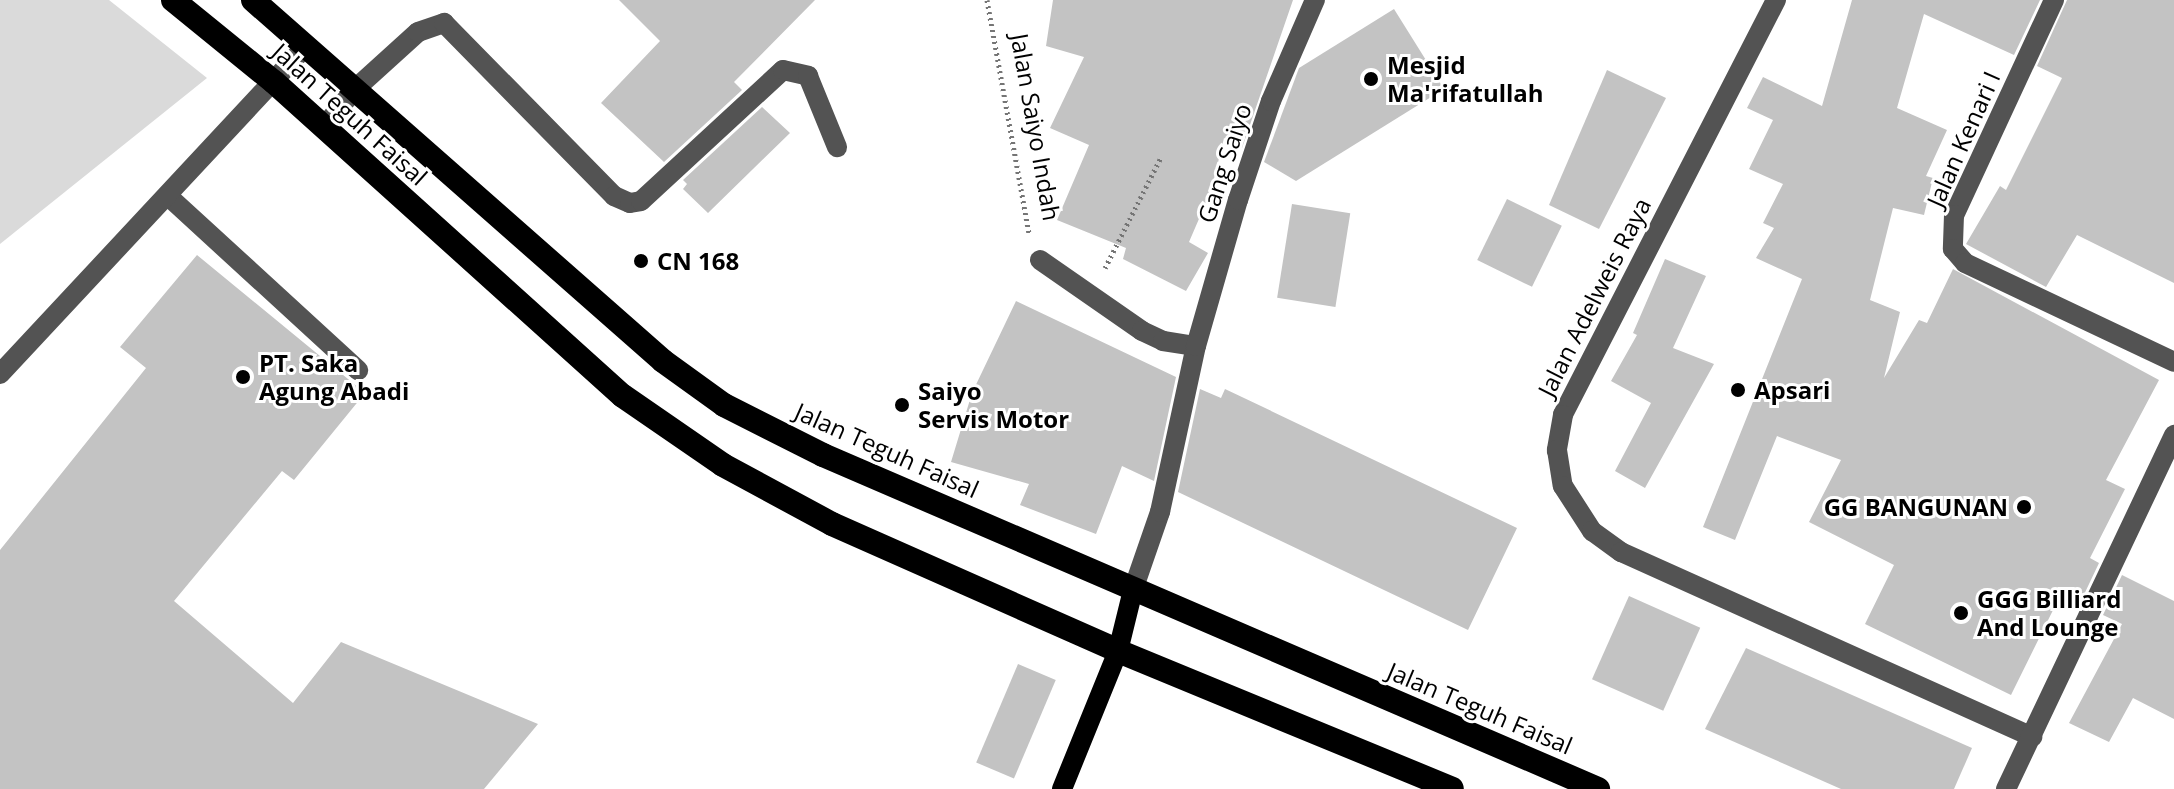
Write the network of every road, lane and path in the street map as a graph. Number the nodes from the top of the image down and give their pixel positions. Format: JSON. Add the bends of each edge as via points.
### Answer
{"nodes":[{"id":1,"x":173,"y":0,"type":"edge"},
{"id":2,"x":253,"y":0,"type":"edge"},
{"id":3,"x":987,"y":0,"type":"edge"},
{"id":4,"x":1315,"y":0,"type":"edge"},
{"id":5,"x":1776,"y":0,"type":"edge"},
{"id":6,"x":2054,"y":0,"type":"edge"},
{"id":7,"x":305,"y":47,"type":"junction"},
{"id":8,"x":274,"y":82,"type":"junction"},
{"id":9,"x":354,"y":90,"type":"junction"},
{"id":10,"x":324,"y":127,"type":"junction"},
{"id":11,"x":837,"y":147,"type":"dead end"},
{"id":12,"x":1161,"y":157,"type":"dead end"},
{"id":13,"x":168,"y":196,"type":"junction"},
{"id":14,"x":1040,"y":260,"type":"joint"},
{"id":15,"x":1090,"y":297,"type":"junction"},
{"id":16,"x":1196,"y":346,"type":"junction"},
{"id":17,"x":2174,"y":362,"type":"edge"},
{"id":18,"x":358,"y":370,"type":"dead end"},
{"id":19,"x":0,"y":374,"type":"edge"},
{"id":20,"x":2174,"y":435,"type":"edge"},
{"id":21,"x":1133,"y":590,"type":"junction"},
{"id":22,"x":1118,"y":651,"type":"junction"},
{"id":23,"x":2032,"y":737,"type":"junction"},
{"id":24,"x":1062,"y":789,"type":"edge"},
{"id":25,"x":1452,"y":789,"type":"edge"},
{"id":26,"x":1598,"y":789,"type":"edge"},
{"id":27,"x":2006,"y":789,"type":"edge"}],
"edges":[{"from":1,"to":8,"type":"highway","name":"Jalan Teguh Faisal"},
{"from":2,"to":7,"type":"highway","name":"Jalan Teguh Faisal"},
{"from":3,"to":14,"type":"path","name":"Jalan Saiyo Indah","via":[[1028,231]]},
{"from":4,"to":16,"type":"street","name":"Gang Saiyo","via":[[1271,101]]},
{"from":5,"to":23,"type":"street","name":"Jalan Adelweis Raya","via":[[1563,415],[1557,450],[1563,486],[1592,531],[1621,552]]},
{"from":6,"to":17,"type":"street","name":"Jalan Kenari I","via":[[1954,215],[1953,249],[1965,263]]},
{"from":7,"to":8,"type":"street"},
{"from":7,"to":9,"type":"highway","name":"Jalan Teguh Faisal"},
{"from":8,"to":10,"type":"highway","name":"Jalan Teguh Faisal"},
{"from":8,"to":13,"type":"street"},
{"from":9,"to":10,"type":"street"},
{"from":9,"to":11,"type":"street","via":[[418,32],[444,23],[614,196],[630,203],[641,201],[783,70],[808,76]]},
{"from":9,"to":21,"type":"highway","name":"Jalan Teguh Faisal","via":[[663,361],[724,405],[823,455]]},
{"from":10,"to":22,"type":"highway","name":"Jalan Teguh Faisal","via":[[623,396],[723,465],[832,524]]},
{"from":12,"to":15,"type":"path"},
{"from":13,"to":18,"type":"street"},
{"from":13,"to":19,"type":"street"},
{"from":14,"to":15,"type":"street"},
{"from":15,"to":16,"type":"street","via":[[1154,338]]},
{"from":16,"to":21,"type":"street","via":[[1160,512]]},
{"from":20,"to":23,"type":"street"},
{"from":21,"to":22,"type":"main road"},
{"from":21,"to":26,"type":"highway","name":"Jalan Teguh Faisal"},
{"from":22,"to":24,"type":"main road"},
{"from":22,"to":25,"type":"highway","name":"Jalan Teguh Faisal"},
{"from":23,"to":27,"type":"street"}]}
